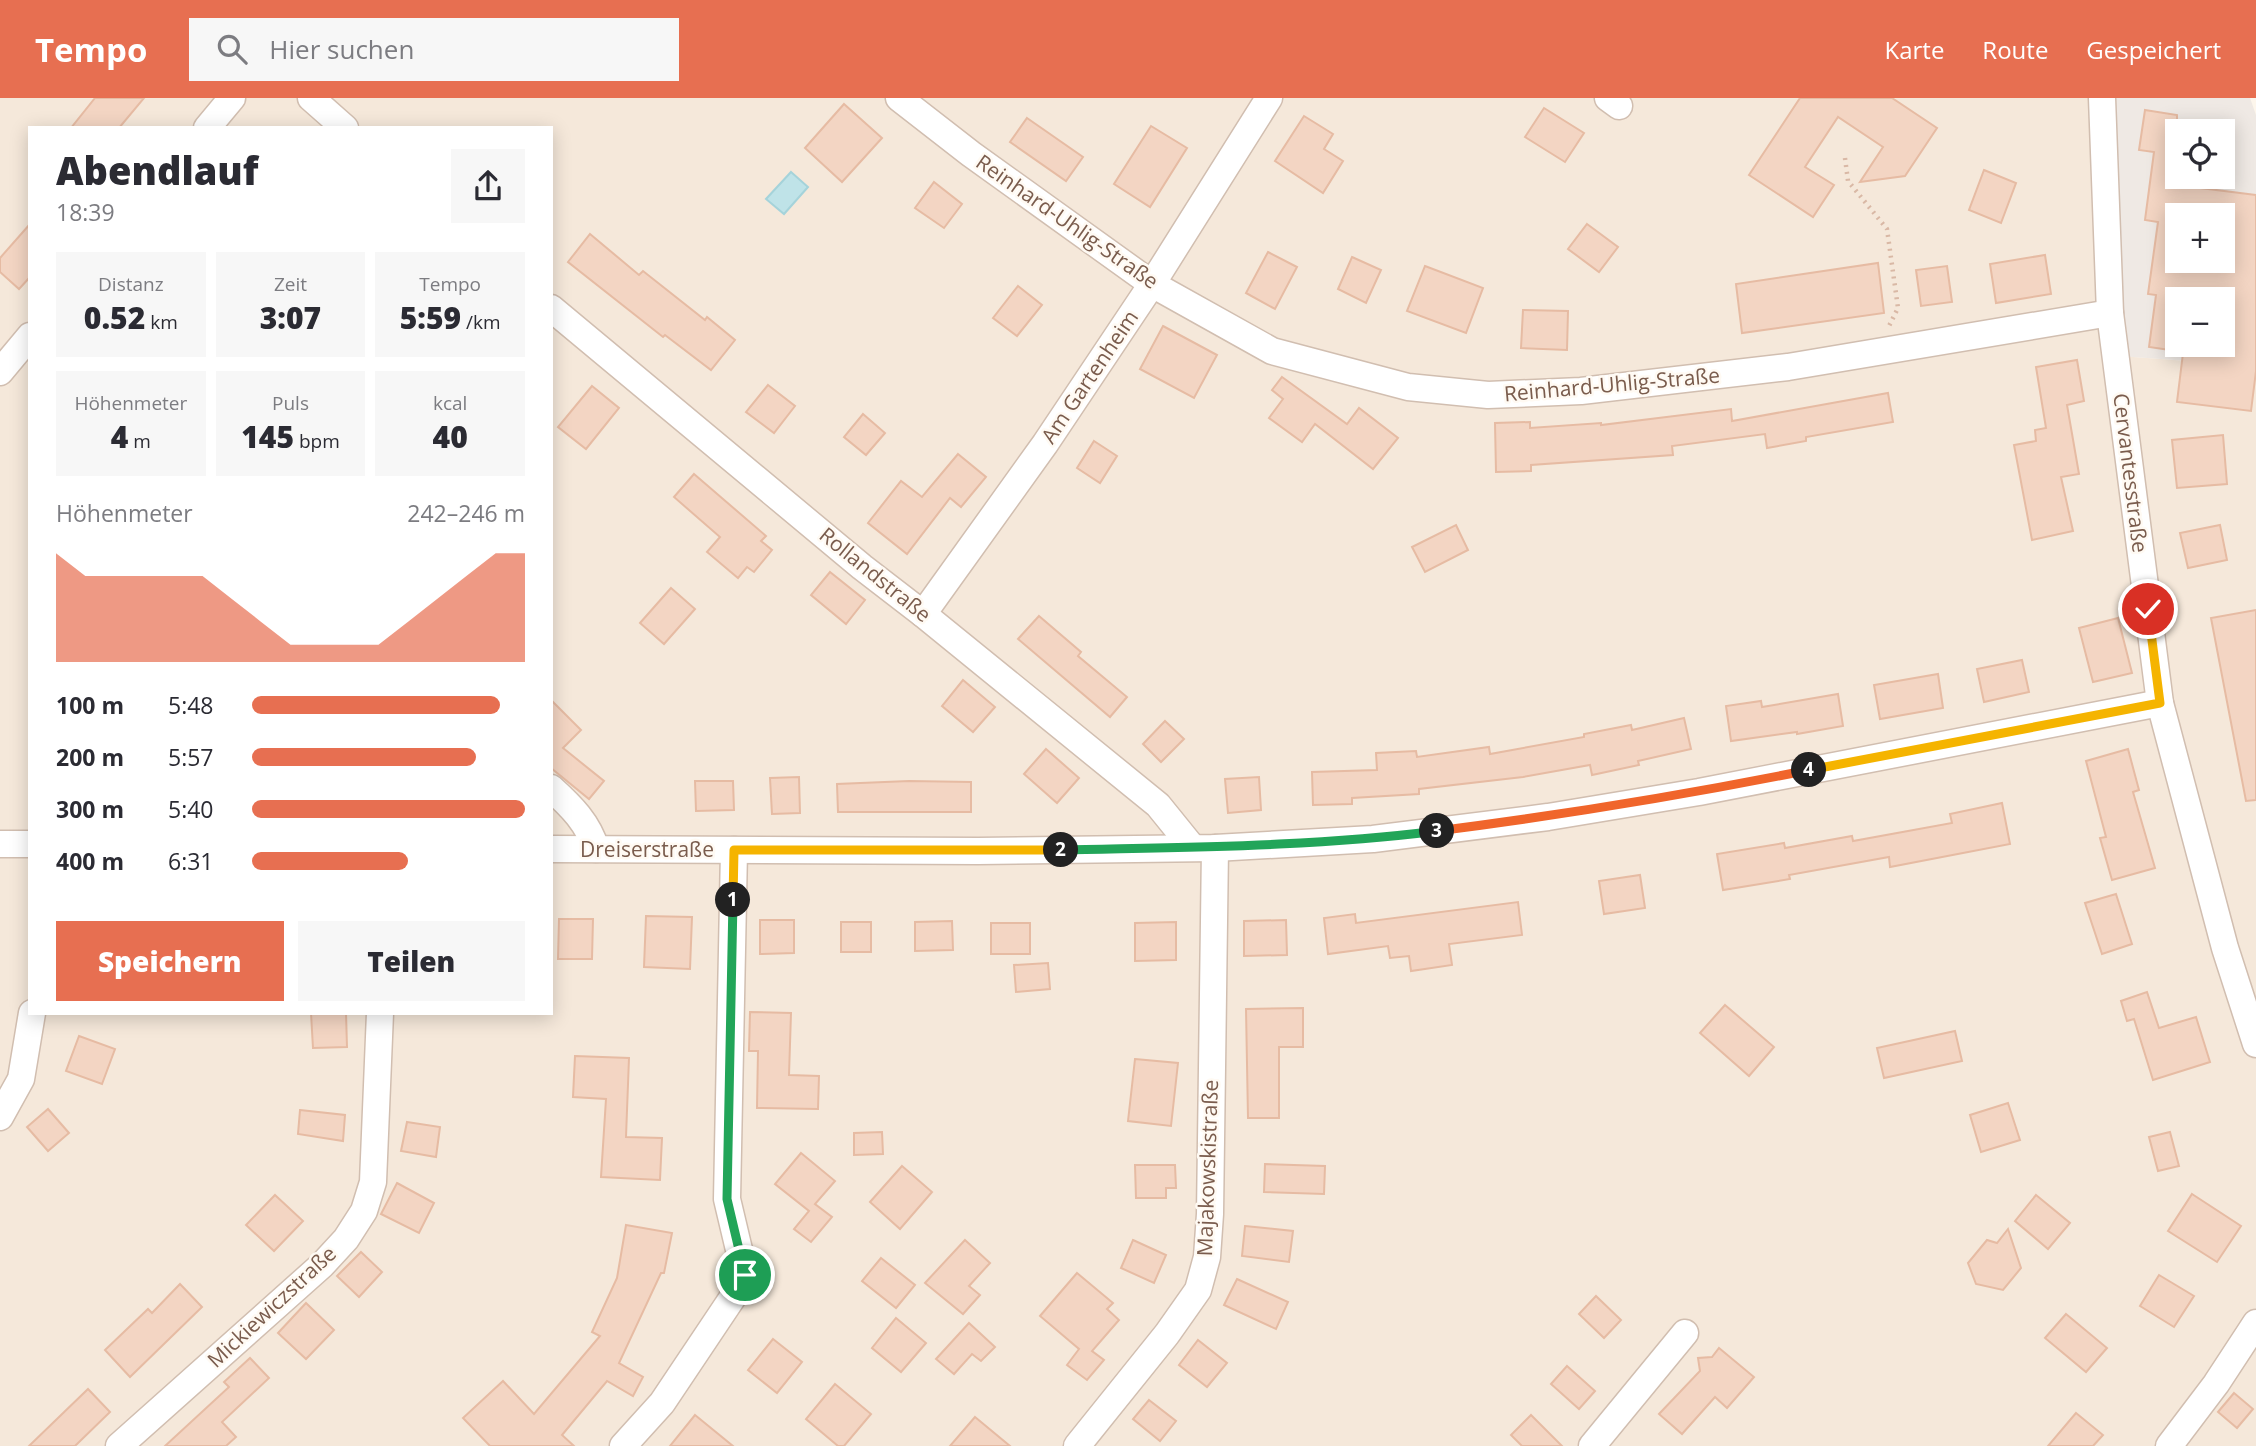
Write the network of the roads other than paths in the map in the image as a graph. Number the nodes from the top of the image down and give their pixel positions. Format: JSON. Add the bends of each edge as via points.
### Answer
{"nodes":[{"id":1,"x":232,"y":98,"type":"edge"},
{"id":2,"x":311,"y":98,"type":"edge"},
{"id":3,"x":899,"y":98,"type":"edge"},
{"id":4,"x":1269,"y":98,"type":"edge"},
{"id":5,"x":2102,"y":98,"type":"edge"},
{"id":6,"x":208,"y":126,"type":"edge"},
{"id":7,"x":343,"y":126,"type":"edge"},
{"id":8,"x":1152,"y":284,"type":"junction"},
{"id":9,"x":553,"y":310,"type":"edge"},
{"id":10,"x":2110,"y":313,"type":"junction"},
{"id":11,"x":28,"y":338,"type":"edge"},
{"id":12,"x":0,"y":372,"type":"edge"},
{"id":13,"x":923,"y":614,"type":"junction"},
{"id":14,"x":2160,"y":703,"type":"junction"},
{"id":15,"x":553,"y":790,"type":"edge"},
{"id":16,"x":0,"y":844,"type":"edge"},
{"id":17,"x":28,"y":845,"type":"edge"},
{"id":18,"x":1204,"y":847,"type":"junction"},
{"id":19,"x":553,"y":849,"type":"edge"},
{"id":20,"x":596,"y":849,"type":"junction"},
{"id":21,"x":734,"y":850,"type":"junction"},
{"id":22,"x":32,"y":1015,"type":"edge"},
{"id":23,"x":380,"y":1015,"type":"edge"},
{"id":24,"x":2256,"y":1044,"type":"edge"},
{"id":25,"x":0,"y":1117,"type":"edge"},
{"id":26,"x":2256,"y":1323,"type":"edge"},
{"id":27,"x":1685,"y":1333,"type":"dead end"},
{"id":28,"x":119,"y":1446,"type":"edge"},
{"id":29,"x":623,"y":1446,"type":"edge"},
{"id":30,"x":1077,"y":1446,"type":"edge"},
{"id":31,"x":1592,"y":1446,"type":"edge"},
{"id":32,"x":2169,"y":1446,"type":"edge"}],
"edges":[{"from":1,"to":6,"type":"street"},
{"from":2,"to":7,"type":"street"},
{"from":3,"to":8,"type":"street","name":"Reinhard-Uhlig-Straße"},
{"from":4,"to":8,"type":"street","name":"Am Gartenheim"},
{"from":5,"to":10,"type":"street","name":"Cervantesstraße"},
{"from":8,"to":10,"type":"street","name":"Reinhard-Uhlig-Straße","via":[[1272,351],[1408,387],[1488,395],[1581,391],[1788,367]]},
{"from":8,"to":13,"type":"street","name":"Am Gartenheim"},
{"from":9,"to":13,"type":"street","name":"Rollandstraße"},
{"from":10,"to":14,"type":"street","name":"Cervantesstraße"},
{"from":11,"to":12,"type":"street"},
{"from":13,"to":18,"type":"street","name":"Rollandstraße"},
{"from":14,"to":18,"type":"street","name":"Dreiserstraße","via":[[1548,817],[1373,839]]},
{"from":14,"to":24,"type":"street","name":"Cervantesstraße","via":[[2225,948]]},
{"from":15,"to":20,"type":"street","via":[[585,823]]},
{"from":16,"to":17,"type":"street"},
{"from":18,"to":21,"type":"street","name":"Dreiserstraße"},
{"from":18,"to":30,"type":"street","name":"Majakowskistraße","via":[[1207,1257],[1198,1290]]},
{"from":19,"to":20,"type":"street","name":"Dreiserstraße"},
{"from":20,"to":21,"type":"street","name":"Dreiserstraße"},
{"from":21,"to":29,"type":"street","via":[[727,1199],[745,1275],[662,1403]]},
{"from":22,"to":25,"type":"street","via":[[21,1079]]},
{"from":23,"to":28,"type":"street","name":"Mickiewiczstraße","via":[[375,1159],[364,1211],[322,1265]]},
{"from":26,"to":32,"type":"street"},
{"from":27,"to":31,"type":"street"}]}
